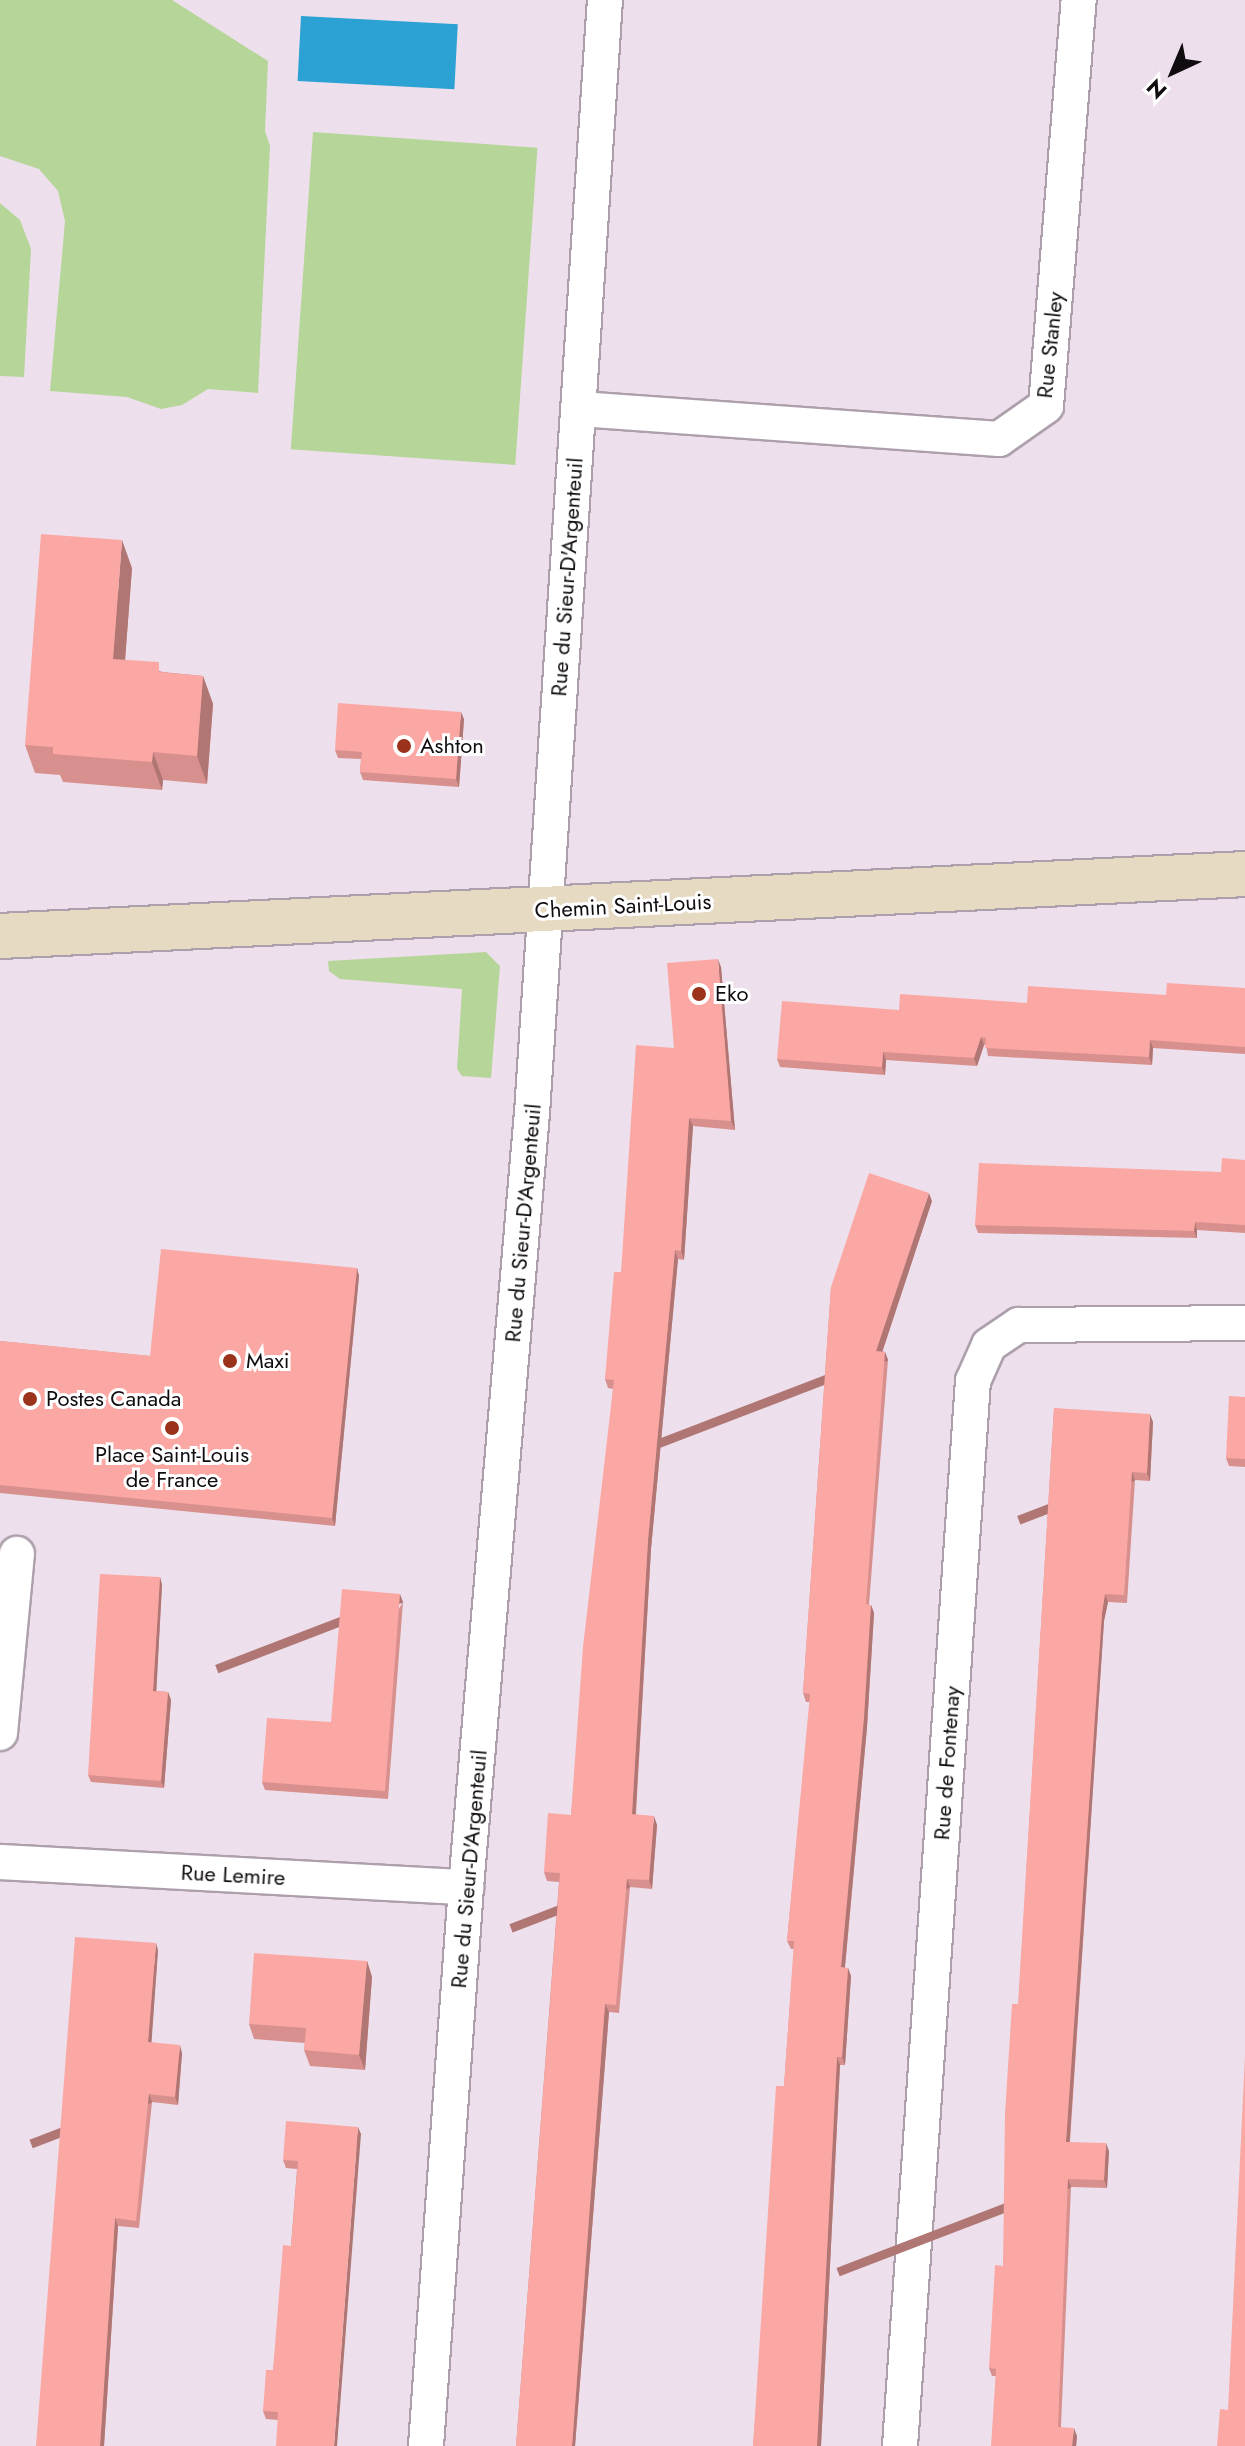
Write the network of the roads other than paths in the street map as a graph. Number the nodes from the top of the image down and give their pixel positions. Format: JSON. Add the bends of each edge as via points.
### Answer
{"nodes":[{"id":1,"x":605,"y":0,"type":"edge"},
{"id":2,"x":1079,"y":0,"type":"edge"},
{"id":3,"x":580,"y":409,"type":"junction"},
{"id":4,"x":1245,"y":874,"type":"edge"},
{"id":5,"x":544,"y":910,"type":"junction"},
{"id":6,"x":0,"y":936,"type":"edge"},
{"id":7,"x":1245,"y":1323,"type":"edge"},
{"id":8,"x":17,"y":1554,"type":"dead end"},
{"id":9,"x":0,"y":1733,"type":"edge"},
{"id":10,"x":0,"y":1862,"type":"edge"},
{"id":11,"x":466,"y":1887,"type":"junction"},
{"id":12,"x":426,"y":2446,"type":"edge"},
{"id":13,"x":900,"y":2446,"type":"edge"}],
"edges":[{"from":1,"to":3,"type":"street","name":"Rue du Sieur-D'Argenteuil","via":[[587,226]]},
{"from":2,"to":3,"type":"street","name":"Rue Stanley","via":[[1046,406],[999,439]]},
{"from":3,"to":5,"type":"street","name":"Rue du Sieur-D'Argenteuil"},
{"from":4,"to":5,"type":"street","name":"Chemin Saint-Louis"},
{"from":5,"to":6,"type":"street","name":"Chemin Saint-Louis"},
{"from":5,"to":11,"type":"street","name":"Rue du Sieur-D'Argenteuil","via":[[531,1129]]},
{"from":7,"to":13,"type":"street","name":"Rue de Fontenay","via":[[1019,1325],[989,1345],[973,1381]]},
{"from":8,"to":9,"type":"street"},
{"from":10,"to":11,"type":"street","name":"Rue Lemire"},
{"from":11,"to":12,"type":"street","name":"Rue du Sieur-D'Argenteuil"}]}
